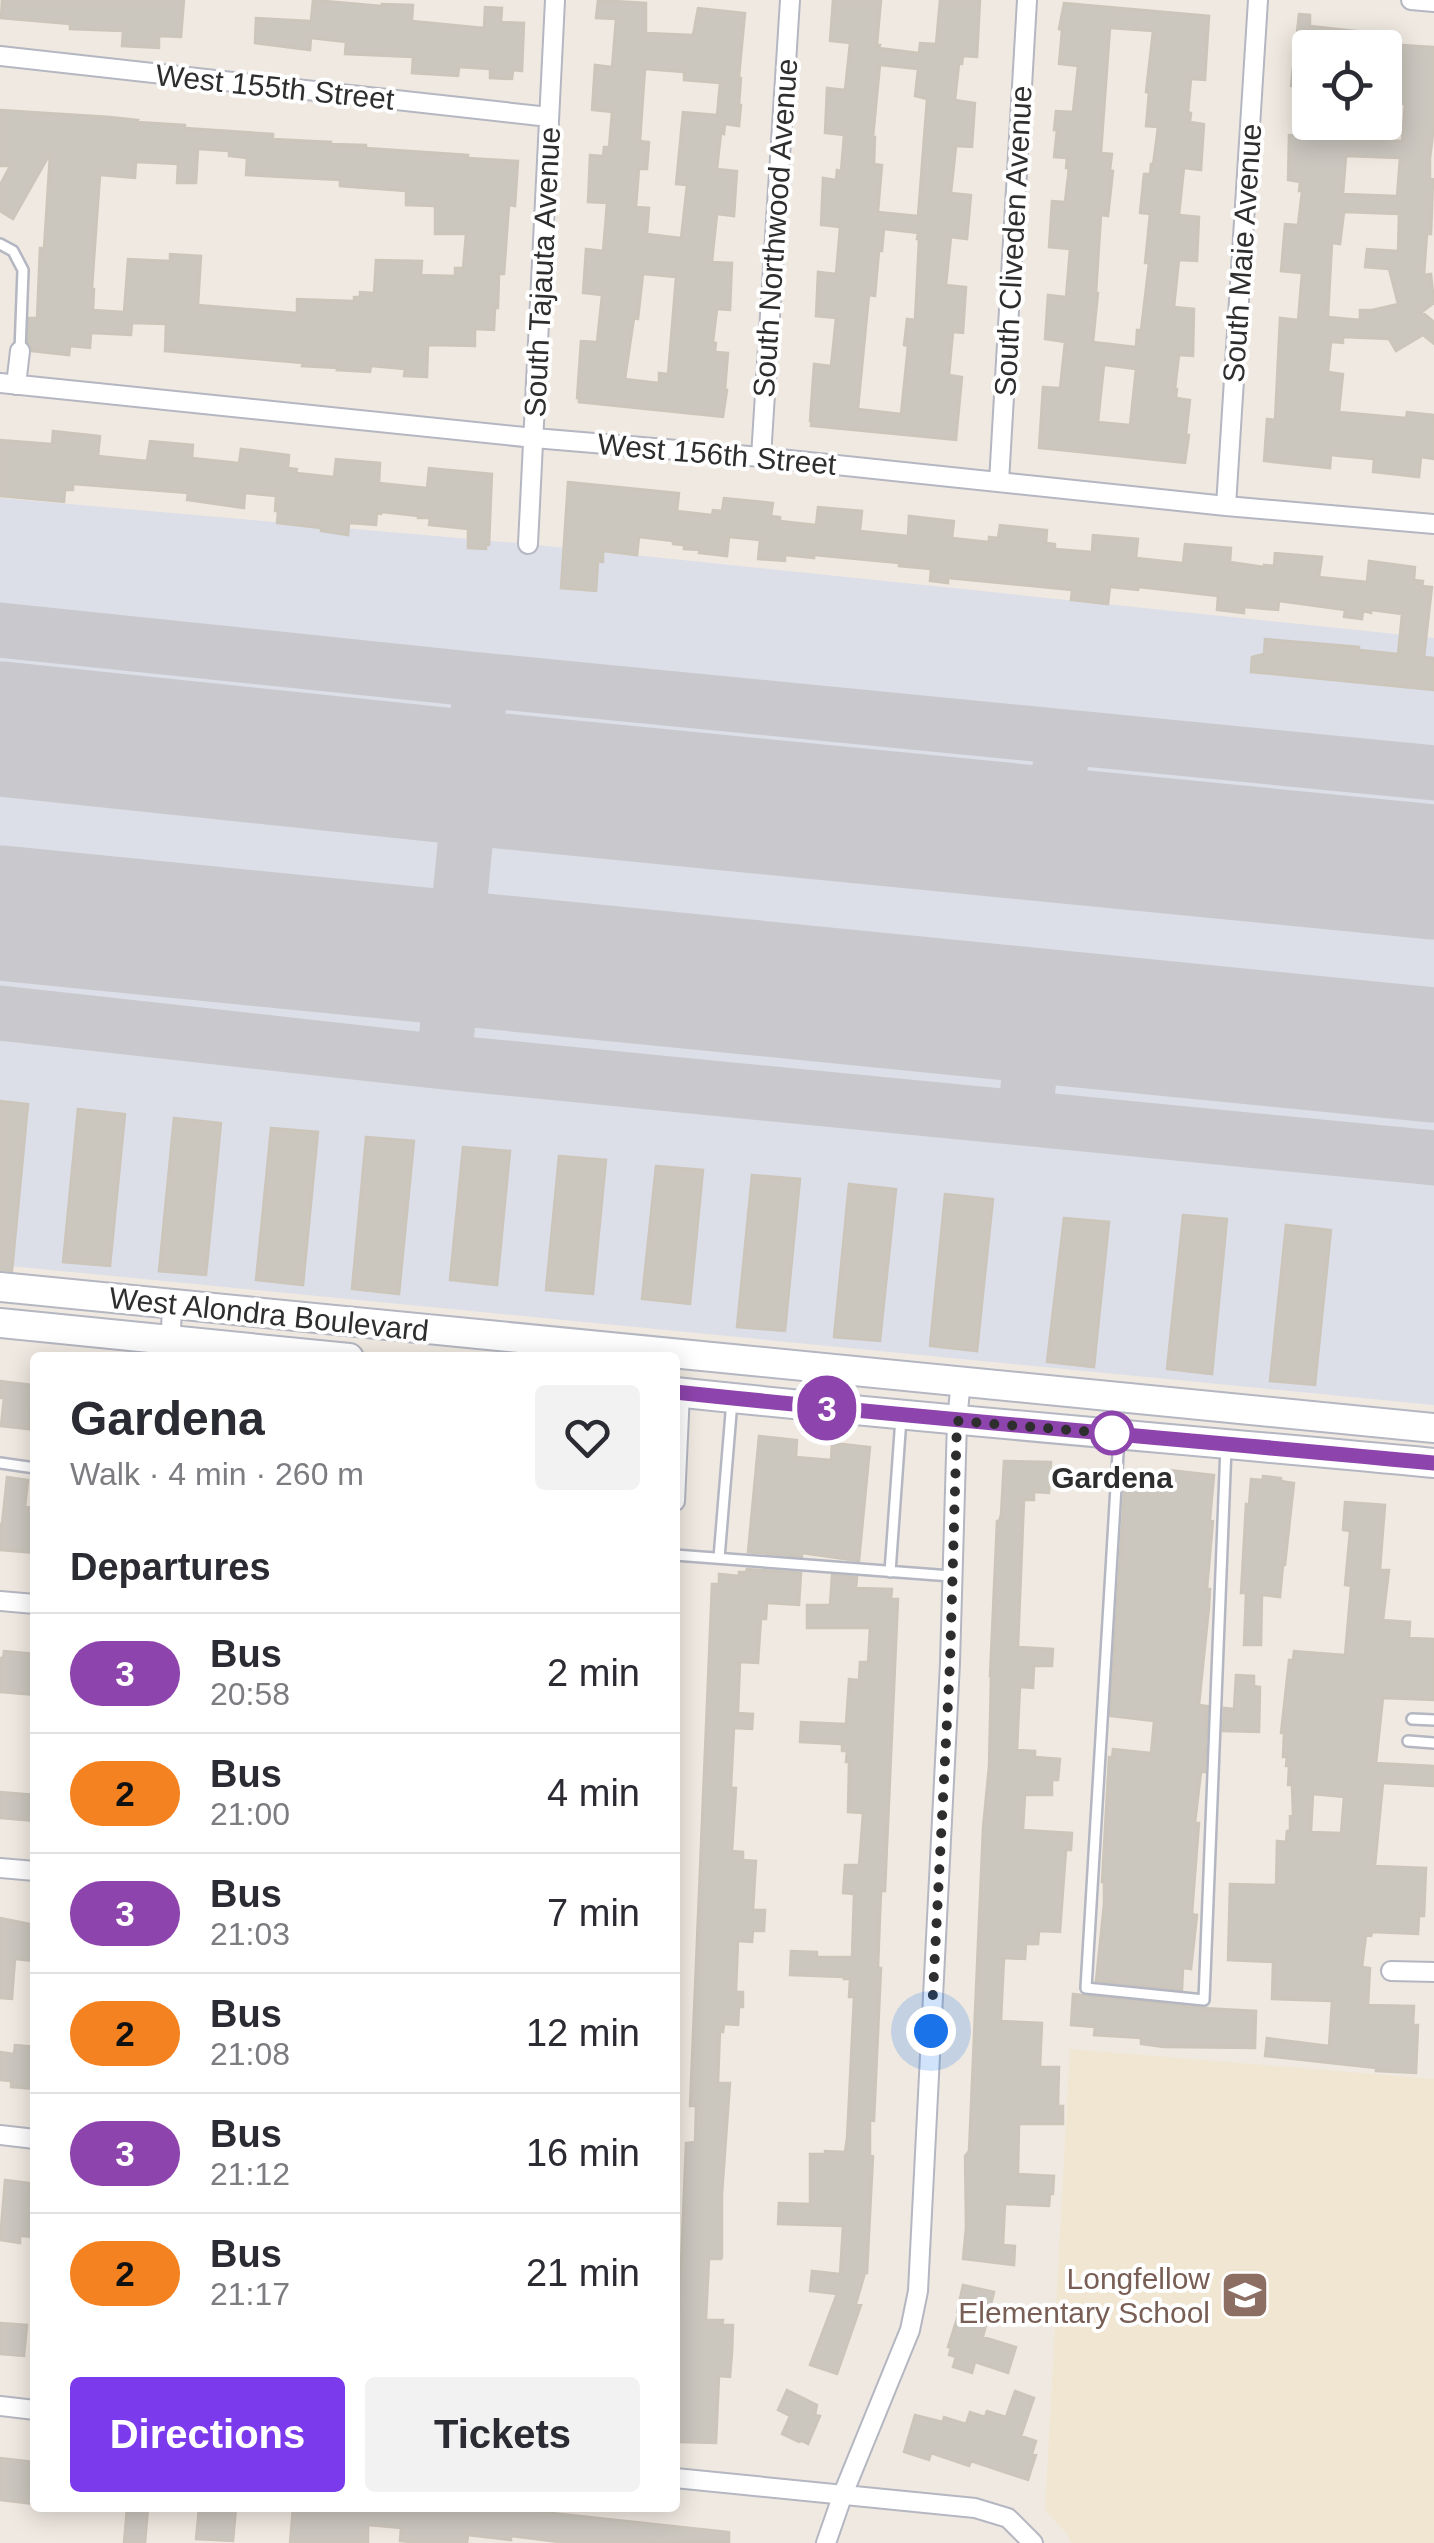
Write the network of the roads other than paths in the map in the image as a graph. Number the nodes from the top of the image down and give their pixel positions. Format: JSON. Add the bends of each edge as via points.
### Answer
{"nodes":[{"id":1,"x":556,"y":0,"type":"edge"},
{"id":2,"x":790,"y":0,"type":"edge"},
{"id":3,"x":1027,"y":0,"type":"edge"},
{"id":4,"x":1258,"y":0,"type":"edge"},
{"id":5,"x":1411,"y":0,"type":"edge"},
{"id":6,"x":1434,"y":2,"type":"edge"},
{"id":7,"x":0,"y":56,"type":"edge"},
{"id":8,"x":550,"y":117,"type":"junction"},
{"id":9,"x":0,"y":244,"type":"edge"},
{"id":10,"x":20,"y":351,"type":"joint"},
{"id":11,"x":8,"y":384,"type":"edge"},
{"id":12,"x":534,"y":438,"type":"junction"},
{"id":13,"x":761,"y":457,"type":"junction"},
{"id":14,"x":1000,"y":482,"type":"junction"},
{"id":15,"x":1226,"y":506,"type":"junction"},
{"id":16,"x":1434,"y":524,"type":"edge"},
{"id":17,"x":528,"y":544,"type":"dead end"},
{"id":18,"x":0,"y":1287,"type":"edge"},
{"id":19,"x":172,"y":1304,"type":"junction"},
{"id":20,"x":0,"y":1323,"type":"edge"},
{"id":21,"x":171,"y":1348,"type":"edge"},
{"id":22,"x":242,"y":1352,"type":"edge"},
{"id":23,"x":671,"y":1352,"type":"edge"},
{"id":24,"x":680,"y":1353,"type":"edge"},
{"id":25,"x":962,"y":1380,"type":"junction"},
{"id":26,"x":680,"y":1393,"type":"edge"},
{"id":27,"x":732,"y":1398,"type":"junction"},
{"id":28,"x":901,"y":1415,"type":"junction"},
{"id":29,"x":957,"y":1421,"type":"junction"},
{"id":30,"x":1434,"y":1428,"type":"edge"},
{"id":31,"x":1119,"y":1434,"type":"junction"},
{"id":32,"x":1226,"y":1443,"type":"junction"},
{"id":33,"x":1434,"y":1463,"type":"edge"},
{"id":34,"x":0,"y":1464,"type":"edge"},
{"id":35,"x":30,"y":1467,"type":"edge"},
{"id":36,"x":680,"y":1555,"type":"edge"},
{"id":37,"x":719,"y":1558,"type":"junction"},
{"id":38,"x":890,"y":1572,"type":"junction"},
{"id":39,"x":952,"y":1576,"type":"junction"},
{"id":40,"x":0,"y":1601,"type":"edge"},
{"id":41,"x":30,"y":1604,"type":"edge"},
{"id":42,"x":1412,"y":1718,"type":"dead end"},
{"id":43,"x":1434,"y":1720,"type":"edge"},
{"id":44,"x":1408,"y":1741,"type":"dead end"},
{"id":45,"x":1434,"y":1743,"type":"edge"},
{"id":46,"x":0,"y":1868,"type":"edge"},
{"id":47,"x":30,"y":1871,"type":"edge"},
{"id":48,"x":1391,"y":1971,"type":"dead end"},
{"id":49,"x":1434,"y":1972,"type":"edge"},
{"id":50,"x":0,"y":2135,"type":"edge"},
{"id":51,"x":30,"y":2138,"type":"edge"},
{"id":52,"x":0,"y":2406,"type":"edge"},
{"id":53,"x":30,"y":2409,"type":"edge"},
{"id":54,"x":680,"y":2478,"type":"edge"},
{"id":55,"x":843,"y":2494,"type":"junction"},
{"id":56,"x":826,"y":2543,"type":"edge"},
{"id":57,"x":1033,"y":2543,"type":"edge"}],
"edges":[{"from":1,"to":8,"type":"street","name":"South Tajauta Avenue"},
{"from":2,"to":13,"type":"street","name":"South Northwood Avenue"},
{"from":3,"to":14,"type":"street","name":"South Cliveden Avenue"},
{"from":4,"to":15,"type":"street","name":"South Maie Avenue"},
{"from":5,"to":6,"type":"street"},
{"from":7,"to":8,"type":"street","name":"West 155th Street"},
{"from":8,"to":12,"type":"street","name":"South Tajauta Avenue"},
{"from":9,"to":10,"type":"lane","via":[[24,270]]},
{"from":10,"to":11,"type":"street"},
{"from":11,"to":12,"type":"street","name":"West 156th Street"},
{"from":12,"to":13,"type":"street","name":"West 156th Street"},
{"from":12,"to":17,"type":"street","name":"South Tajauta Avenue"},
{"from":13,"to":14,"type":"street","name":"West 156th Street"},
{"from":14,"to":15,"type":"street","name":"West 156th Street"},
{"from":15,"to":16,"type":"street","name":"West 156th Street"},
{"from":18,"to":19,"type":"main road","name":"West Alondra Boulevard"},
{"from":19,"to":21,"type":"street"},
{"from":19,"to":23,"type":"main road","name":"West Alondra Boulevard"},
{"from":20,"to":21,"type":"main road","name":"West Alondra Boulevard"},
{"from":21,"to":22,"type":"main road","name":"West Alondra Boulevard"},
{"from":24,"to":25,"type":"main road","name":"West Alondra Boulevard"},
{"from":25,"to":29,"type":"street"},
{"from":25,"to":30,"type":"main road","name":"West Alondra Boulevard"},
{"from":26,"to":27,"type":"main road"},
{"from":27,"to":28,"type":"main road"},
{"from":27,"to":37,"type":"lane"},
{"from":28,"to":29,"type":"main road"},
{"from":28,"to":38,"type":"lane"},
{"from":29,"to":31,"type":"main road"},
{"from":29,"to":39,"type":"street"},
{"from":31,"to":32,"type":"main road"},
{"from":31,"to":32,"type":"lane","via":[[1086,1988],[1204,2000]]},
{"from":32,"to":33,"type":"main road"},
{"from":34,"to":35,"type":"lane"},
{"from":36,"to":37,"type":"lane"},
{"from":37,"to":38,"type":"lane"},
{"from":38,"to":39,"type":"lane"},
{"from":39,"to":55,"type":"street","via":[[918,2291],[910,2330]]},
{"from":40,"to":41,"type":"street"},
{"from":42,"to":43,"type":"lane"},
{"from":44,"to":45,"type":"lane"},
{"from":46,"to":47,"type":"street"},
{"from":48,"to":49,"type":"street"},
{"from":50,"to":51,"type":"street"},
{"from":52,"to":53,"type":"street"},
{"from":54,"to":55,"type":"street"},
{"from":55,"to":56,"type":"street"},
{"from":55,"to":57,"type":"street","via":[[975,2508],[1008,2518]]}]}
